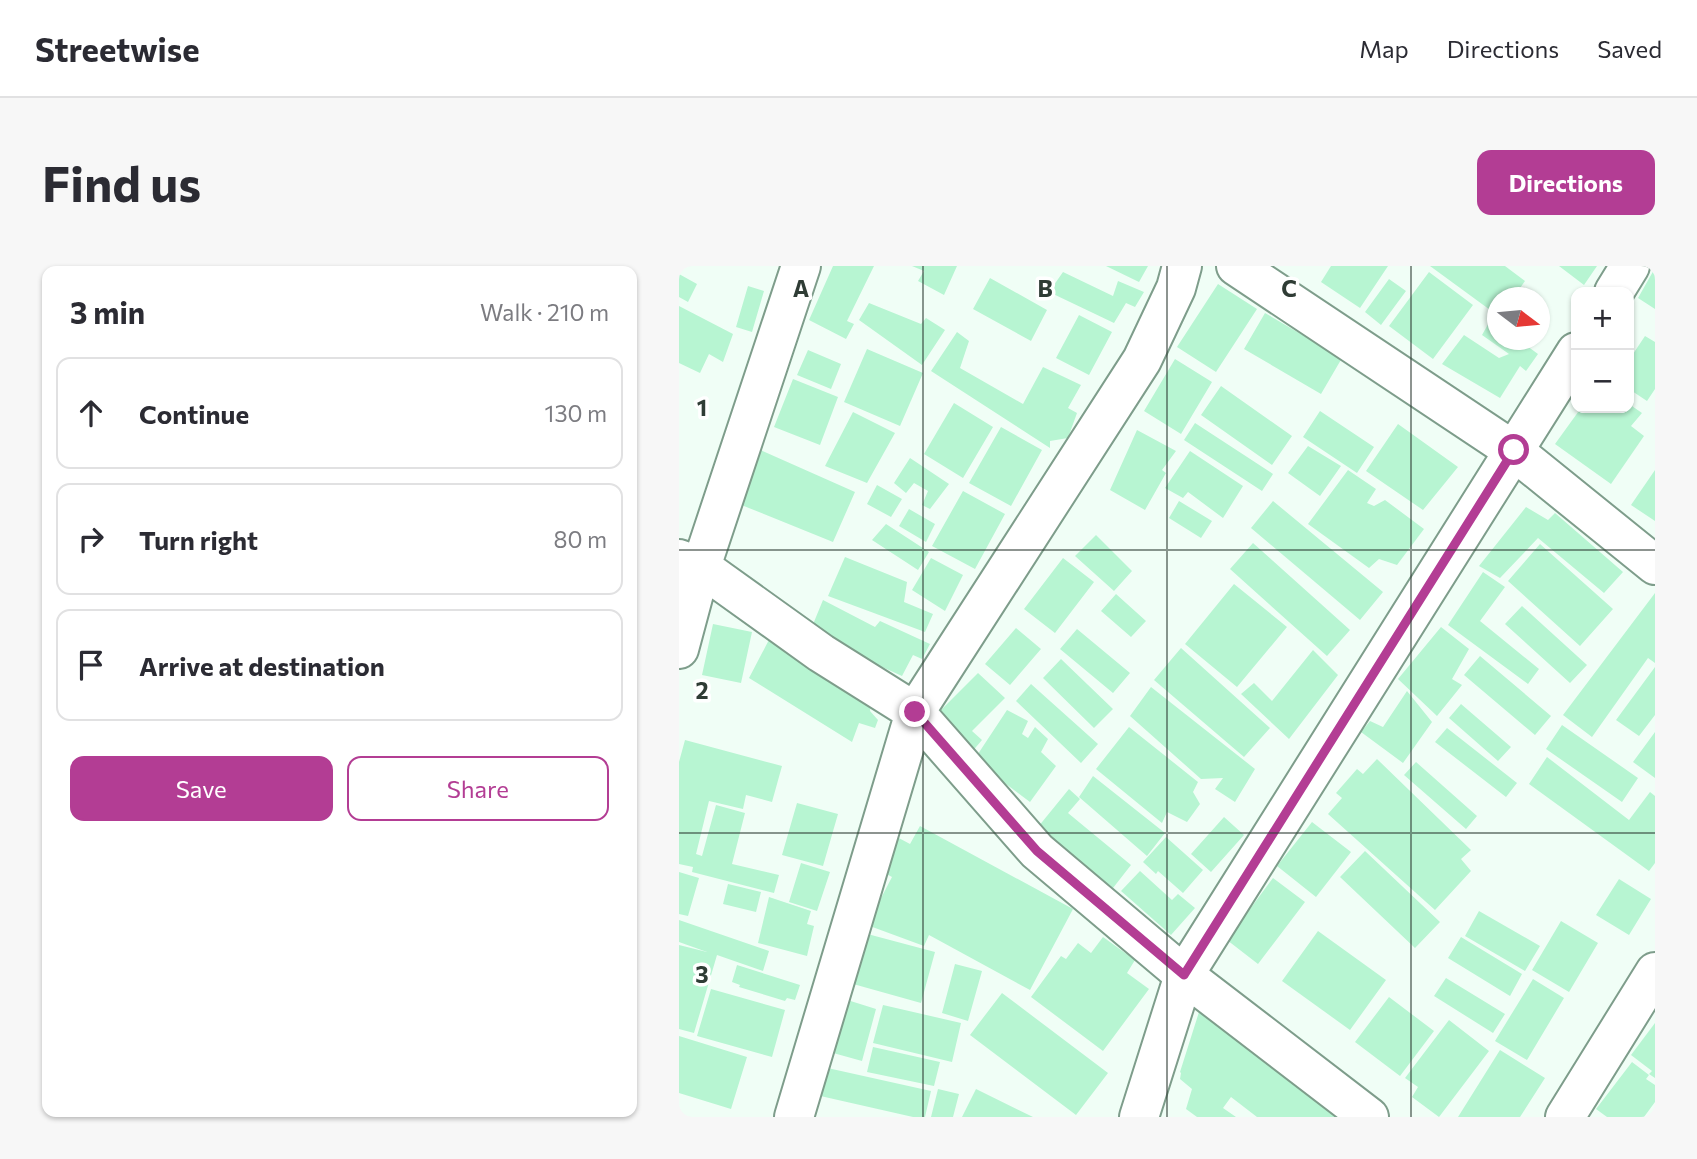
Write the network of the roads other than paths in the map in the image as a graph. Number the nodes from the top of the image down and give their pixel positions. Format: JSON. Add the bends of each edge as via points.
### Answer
{"nodes":[{"id":1,"x":801,"y":266,"type":"edge"},
{"id":2,"x":1182,"y":266,"type":"edge"},
{"id":3,"x":1235,"y":266,"type":"edge"},
{"id":4,"x":1630,"y":266,"type":"edge"},
{"id":5,"x":1617,"y":287,"type":"edge"},
{"id":6,"x":1571,"y":360,"type":"edge"},
{"id":7,"x":1514,"y":450,"type":"junction"},
{"id":8,"x":690,"y":563,"type":"edge"},
{"id":9,"x":1655,"y":565,"type":"edge"},
{"id":10,"x":679,"y":649,"type":"edge"},
{"id":11,"x":915,"y":712,"type":"junction"},
{"id":12,"x":1655,"y":972,"type":"edge"},
{"id":13,"x":1184,"y":975,"type":"junction"},
{"id":14,"x":794,"y":1117,"type":"edge"},
{"id":15,"x":1139,"y":1117,"type":"edge"},
{"id":16,"x":1369,"y":1117,"type":"edge"},
{"id":17,"x":1565,"y":1117,"type":"edge"}],
"edges":[{"from":1,"to":8,"type":"street"},
{"from":2,"to":11,"type":"street","via":[[1142,360]]},
{"from":3,"to":7,"type":"street"},
{"from":4,"to":5,"type":"street"},
{"from":6,"to":7,"type":"street"},
{"from":7,"to":9,"type":"street"},
{"from":7,"to":13,"type":"street"},
{"from":8,"to":10,"type":"street"},
{"from":8,"to":11,"type":"street"},
{"from":11,"to":13,"type":"street","via":[[1037,851]]},
{"from":11,"to":14,"type":"street"},
{"from":12,"to":17,"type":"street"},
{"from":13,"to":15,"type":"street"},
{"from":13,"to":16,"type":"street"}]}
